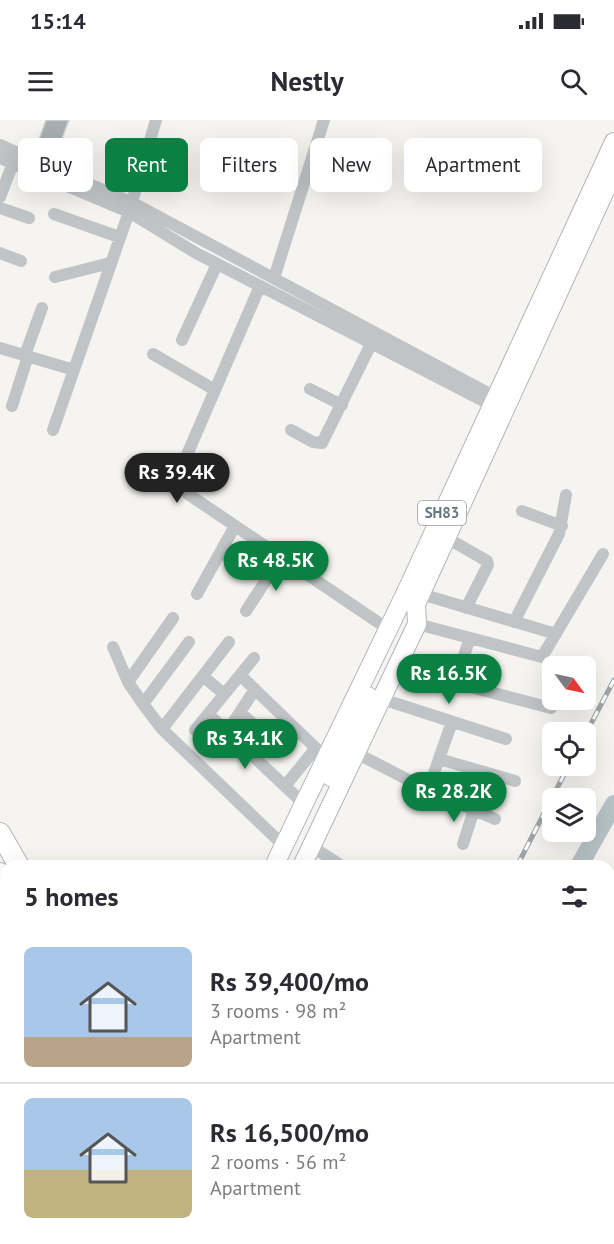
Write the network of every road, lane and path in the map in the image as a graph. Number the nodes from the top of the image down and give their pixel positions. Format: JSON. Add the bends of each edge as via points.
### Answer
{"nodes":[{"id":1,"x":156,"y":120,"type":"edge"},
{"id":2,"x":324,"y":120,"type":"edge"},
{"id":3,"x":0,"y":145,"type":"edge"},
{"id":4,"x":611,"y":157,"type":"edge"},
{"id":5,"x":0,"y":158,"type":"edge"},
{"id":6,"x":13,"y":163,"type":"junction"},
{"id":7,"x":0,"y":197,"type":"edge"},
{"id":8,"x":130,"y":207,"type":"junction"},
{"id":9,"x":0,"y":208,"type":"edge"},
{"id":10,"x":54,"y":214,"type":"dead end"},
{"id":11,"x":29,"y":218,"type":"dead end"},
{"id":12,"x":119,"y":237,"type":"junction"},
{"id":13,"x":0,"y":253,"type":"edge"},
{"id":14,"x":21,"y":261,"type":"dead end"},
{"id":15,"x":110,"y":263,"type":"junction"},
{"id":16,"x":217,"y":264,"type":"junction"},
{"id":17,"x":55,"y":277,"type":"dead end"},
{"id":18,"x":274,"y":278,"type":"junction"},
{"id":19,"x":260,"y":286,"type":"junction"},
{"id":20,"x":42,"y":308,"type":"dead end"},
{"id":21,"x":182,"y":340,"type":"dead end"},
{"id":22,"x":370,"y":344,"type":"junction"},
{"id":23,"x":0,"y":348,"type":"edge"},
{"id":24,"x":153,"y":354,"type":"dead end"},
{"id":25,"x":26,"y":356,"type":"junction"},
{"id":26,"x":74,"y":370,"type":"junction"},
{"id":27,"x":310,"y":389,"type":"dead end"},
{"id":28,"x":215,"y":390,"type":"junction"},
{"id":29,"x":342,"y":405,"type":"junction"},
{"id":30,"x":501,"y":405,"type":"junction"},
{"id":31,"x":12,"y":406,"type":"dead end"},
{"id":32,"x":52,"y":430,"type":"dead end"},
{"id":33,"x":291,"y":430,"type":"dead end"},
{"id":34,"x":566,"y":495,"type":"dead end"},
{"id":35,"x":522,"y":511,"type":"dead end"},
{"id":36,"x":235,"y":526,"type":"junction"},
{"id":37,"x":562,"y":526,"type":"junction"},
{"id":38,"x":447,"y":538,"type":"junction"},
{"id":39,"x":603,"y":554,"type":"dead end"},
{"id":40,"x":281,"y":557,"type":"junction"},
{"id":41,"x":197,"y":594,"type":"dead end"},
{"id":42,"x":419,"y":599,"type":"junction"},
{"id":43,"x":466,"y":608,"type":"junction"},
{"id":44,"x":246,"y":611,"type":"dead end"},
{"id":45,"x":173,"y":618,"type":"dead end"},
{"id":46,"x":514,"y":622,"type":"junction"},
{"id":47,"x":417,"y":624,"type":"junction"},
{"id":48,"x":388,"y":628,"type":"junction"},
{"id":49,"x":556,"y":634,"type":"junction"},
{"id":50,"x":470,"y":638,"type":"junction"},
{"id":51,"x":189,"y":642,"type":"dead end"},
{"id":52,"x":230,"y":642,"type":"dead end"},
{"id":53,"x":112,"y":647,"type":"dead end"},
{"id":54,"x":254,"y":658,"type":"dead end"},
{"id":55,"x":240,"y":675,"type":"junction"},
{"id":56,"x":203,"y":676,"type":"junction"},
{"id":57,"x":128,"y":682,"type":"junction"},
{"id":58,"x":255,"y":689,"type":"junction"},
{"id":59,"x":224,"y":694,"type":"junction"},
{"id":60,"x":382,"y":699,"type":"junction"},
{"id":61,"x":142,"y":704,"type":"junction"},
{"id":62,"x":542,"y":706,"type":"edge"},
{"id":63,"x":240,"y":712,"type":"junction"},
{"id":64,"x":208,"y":714,"type":"junction"},
{"id":65,"x":452,"y":722,"type":"junction"},
{"id":66,"x":162,"y":729,"type":"junction"},
{"id":67,"x":195,"y":730,"type":"dead end"},
{"id":68,"x":227,"y":732,"type":"junction"},
{"id":69,"x":506,"y":739,"type":"dead end"},
{"id":70,"x":280,"y":749,"type":"dead end"},
{"id":71,"x":320,"y":753,"type":"junction"},
{"id":72,"x":356,"y":753,"type":"junction"},
{"id":73,"x":439,"y":759,"type":"junction"},
{"id":74,"x":515,"y":781,"type":"dead end"},
{"id":75,"x":285,"y":786,"type":"junction"},
{"id":76,"x":428,"y":790,"type":"junction"},
{"id":77,"x":303,"y":802,"type":"junction"},
{"id":78,"x":474,"y":810,"type":"junction"},
{"id":79,"x":495,"y":819,"type":"dead end"},
{"id":80,"x":0,"y":833,"type":"edge"},
{"id":81,"x":463,"y":844,"type":"dead end"},
{"id":82,"x":283,"y":845,"type":"junction"},
{"id":83,"x":310,"y":846,"type":"junction"},
{"id":84,"x":16,"y":860,"type":"edge"},
{"id":85,"x":277,"y":860,"type":"edge"},
{"id":86,"x":293,"y":860,"type":"edge"},
{"id":87,"x":304,"y":860,"type":"edge"},
{"id":88,"x":332,"y":860,"type":"edge"}],
"edges":[{"from":1,"to":8,"type":"street"},
{"from":2,"to":18,"type":"street"},
{"from":3,"to":8,"type":"street"},
{"from":4,"to":30,"type":"main road","number":"SH83"},
{"from":5,"to":6,"type":"street"},
{"from":6,"to":7,"type":"street"},
{"from":6,"to":8,"type":"street"},
{"from":8,"to":12,"type":"street"},
{"from":8,"to":16,"type":"street"},
{"from":8,"to":18,"type":"street"},
{"from":9,"to":11,"type":"street"},
{"from":10,"to":12,"type":"street"},
{"from":12,"to":15,"type":"street"},
{"from":13,"to":14,"type":"street"},
{"from":15,"to":17,"type":"street"},
{"from":15,"to":26,"type":"street"},
{"from":16,"to":19,"type":"street"},
{"from":16,"to":21,"type":"street"},
{"from":18,"to":30,"type":"street"},
{"from":19,"to":22,"type":"street"},
{"from":19,"to":28,"type":"street"},
{"from":20,"to":25,"type":"street"},
{"from":22,"to":29,"type":"street"},
{"from":22,"to":30,"type":"street"},
{"from":23,"to":25,"type":"street"},
{"from":24,"to":28,"type":"street"},
{"from":25,"to":26,"type":"street"},
{"from":25,"to":31,"type":"street"},
{"from":26,"to":32,"type":"street"},
{"from":27,"to":29,"type":"street"},
{"from":28,"to":36,"type":"street","via":[[180,471],[180,483],[188,494]]},
{"from":29,"to":33,"type":"street","via":[[322,443]]},
{"from":30,"to":38,"type":"main road","number":"SH83"},
{"from":30,"to":48,"type":"main road","number":"SH83"},
{"from":34,"to":37,"type":"street"},
{"from":35,"to":37,"type":"street"},
{"from":36,"to":40,"type":"street"},
{"from":36,"to":41,"type":"street"},
{"from":37,"to":46,"type":"street"},
{"from":38,"to":42,"type":"main road","number":"SH83"},
{"from":38,"to":43,"type":"street","via":[[488,561]]},
{"from":39,"to":49,"type":"street"},
{"from":40,"to":44,"type":"street"},
{"from":40,"to":48,"type":"street"},
{"from":42,"to":43,"type":"street"},
{"from":42,"to":47,"type":"main road","number":"SH83"},
{"from":42,"to":86,"type":"main road","via":[[381,666]]},
{"from":43,"to":46,"type":"street"},
{"from":45,"to":57,"type":"street"},
{"from":46,"to":49,"type":"street"},
{"from":47,"to":50,"type":"street"},
{"from":47,"to":60,"type":"main road","number":"SH83"},
{"from":48,"to":71,"type":"main road","number":"SH83"},
{"from":49,"to":50,"type":"street","via":[[542,657]]},
{"from":50,"to":62,"type":"street","via":[[457,676],[459,684]]},
{"from":51,"to":61,"type":"street"},
{"from":52,"to":56,"type":"street"},
{"from":53,"to":57,"type":"street"},
{"from":54,"to":55,"type":"street"},
{"from":55,"to":58,"type":"street"},
{"from":55,"to":59,"type":"street"},
{"from":56,"to":59,"type":"street"},
{"from":56,"to":66,"type":"street"},
{"from":57,"to":61,"type":"street"},
{"from":58,"to":63,"type":"street"},
{"from":58,"to":71,"type":"street"},
{"from":59,"to":64,"type":"street"},
{"from":60,"to":65,"type":"street"},
{"from":60,"to":72,"type":"main road","number":"SH83"},
{"from":61,"to":66,"type":"street"},
{"from":63,"to":68,"type":"street"},
{"from":63,"to":70,"type":"street"},
{"from":64,"to":67,"type":"street"},
{"from":64,"to":68,"type":"street"},
{"from":65,"to":69,"type":"street"},
{"from":65,"to":73,"type":"street"},
{"from":66,"to":82,"type":"street"},
{"from":68,"to":75,"type":"street"},
{"from":71,"to":75,"type":"street"},
{"from":71,"to":77,"type":"main road","number":"SH83"},
{"from":72,"to":76,"type":"street"},
{"from":72,"to":83,"type":"main road","number":"SH83"},
{"from":73,"to":74,"type":"street"},
{"from":73,"to":76,"type":"street"},
{"from":75,"to":77,"type":"street"},
{"from":76,"to":78,"type":"street"},
{"from":77,"to":82,"type":"main road","number":"SH83"},
{"from":78,"to":79,"type":"street"},
{"from":78,"to":81,"type":"street"},
{"from":80,"to":84,"type":"highway"},
{"from":82,"to":85,"type":"main road","number":"SH83"},
{"from":83,"to":87,"type":"main road","number":"SH83"},
{"from":83,"to":88,"type":"street"}]}
